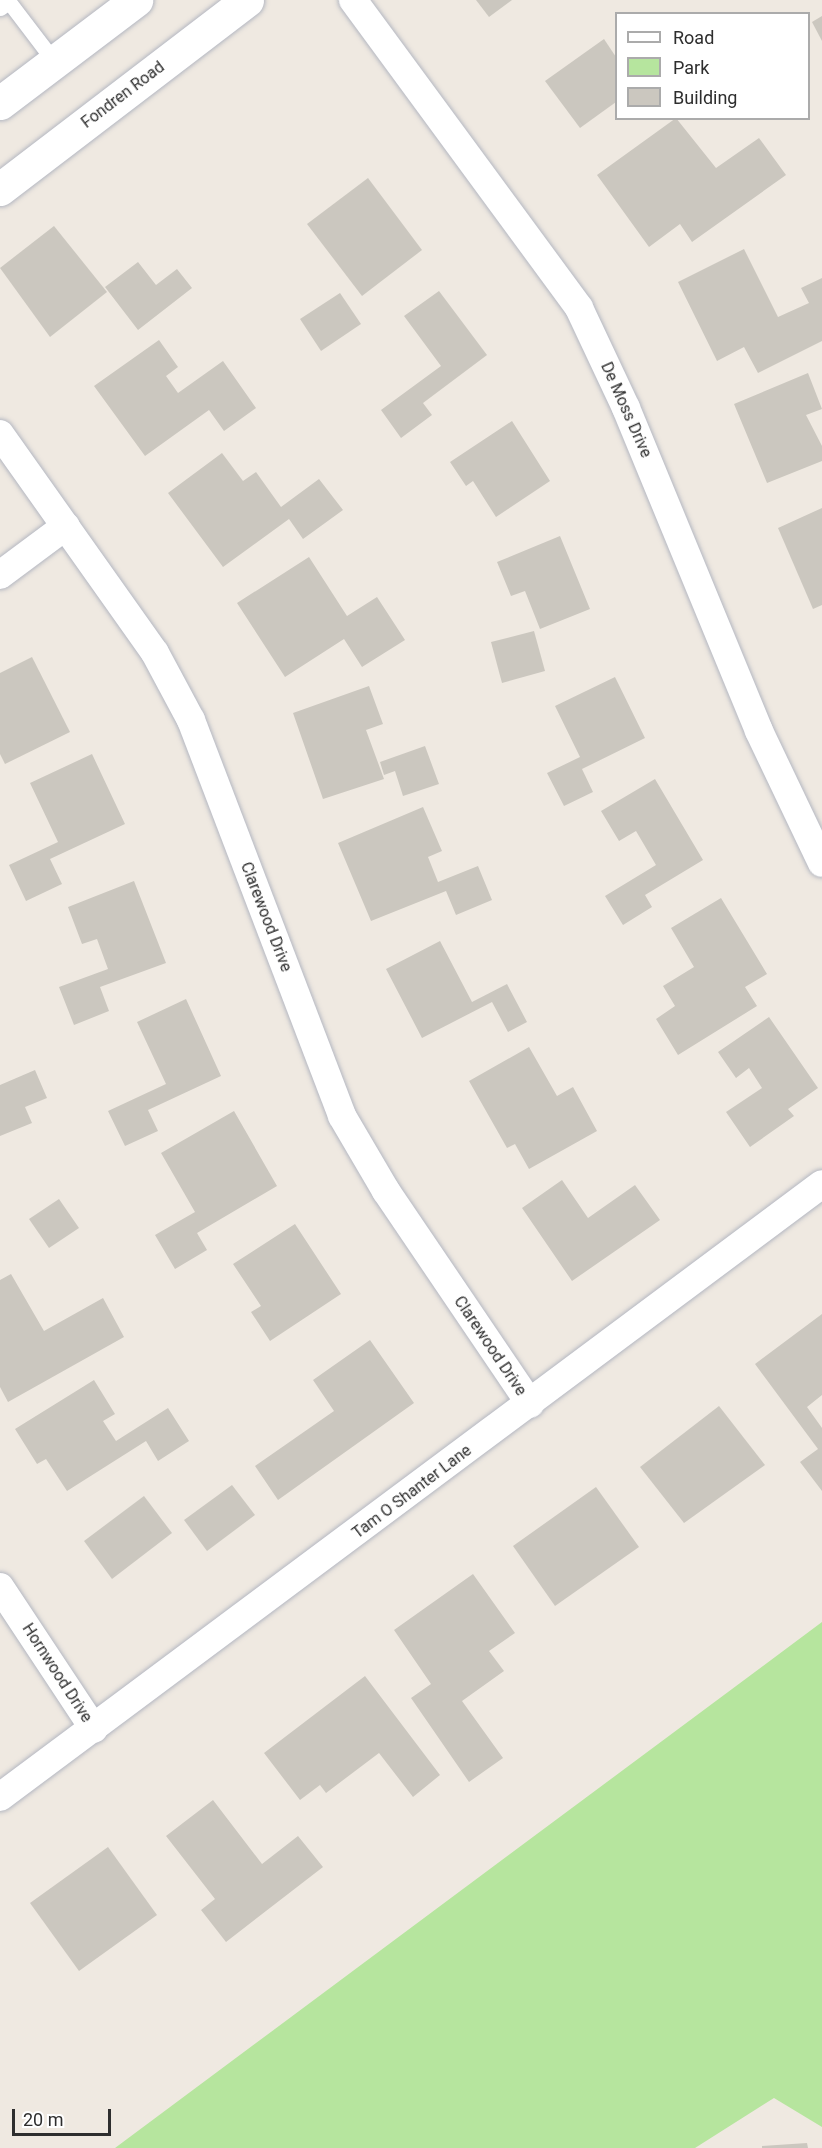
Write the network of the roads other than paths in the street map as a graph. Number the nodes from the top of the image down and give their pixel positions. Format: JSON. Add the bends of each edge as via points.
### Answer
{"nodes":[{"id":1,"x":136,"y":0,"type":"edge"},
{"id":2,"x":247,"y":0,"type":"edge"},
{"id":3,"x":353,"y":0,"type":"edge"},
{"id":4,"x":0,"y":8,"type":"edge"},
{"id":5,"x":54,"y":62,"type":"junction"},
{"id":6,"x":0,"y":103,"type":"edge"},
{"id":7,"x":0,"y":189,"type":"edge"},
{"id":8,"x":0,"y":434,"type":"edge"},
{"id":9,"x":66,"y":526,"type":"junction"},
{"id":10,"x":0,"y":575,"type":"edge"},
{"id":11,"x":822,"y":863,"type":"edge"},
{"id":12,"x":822,"y":1184,"type":"edge"},
{"id":13,"x":530,"y":1404,"type":"junction"},
{"id":14,"x":0,"y":1587,"type":"edge"},
{"id":15,"x":94,"y":1729,"type":"junction"},
{"id":16,"x":0,"y":1797,"type":"edge"}],
"edges":[{"from":1,"to":5,"type":"main road"},
{"from":2,"to":7,"type":"main road","name":"Fondren Road"},
{"from":3,"to":11,"type":"street","name":"De Moss Drive","via":[[579,308],[627,408],[759,731]]},
{"from":4,"to":5,"type":"lane","via":[[9,2]]},
{"from":5,"to":6,"type":"main road"},
{"from":8,"to":9,"type":"street","name":"Clarewood Drive"},
{"from":9,"to":10,"type":"street"},
{"from":9,"to":13,"type":"street","name":"Clarewood Drive","via":[[155,653],[191,720],[342,1116],[386,1191]]},
{"from":12,"to":13,"type":"street","name":"Tam O Shanter Lane"},
{"from":13,"to":15,"type":"street","name":"Tam O Shanter Lane"},
{"from":14,"to":15,"type":"street","name":"Hornwood Drive"},
{"from":15,"to":16,"type":"street","name":"Tam O Shanter Lane"}]}
